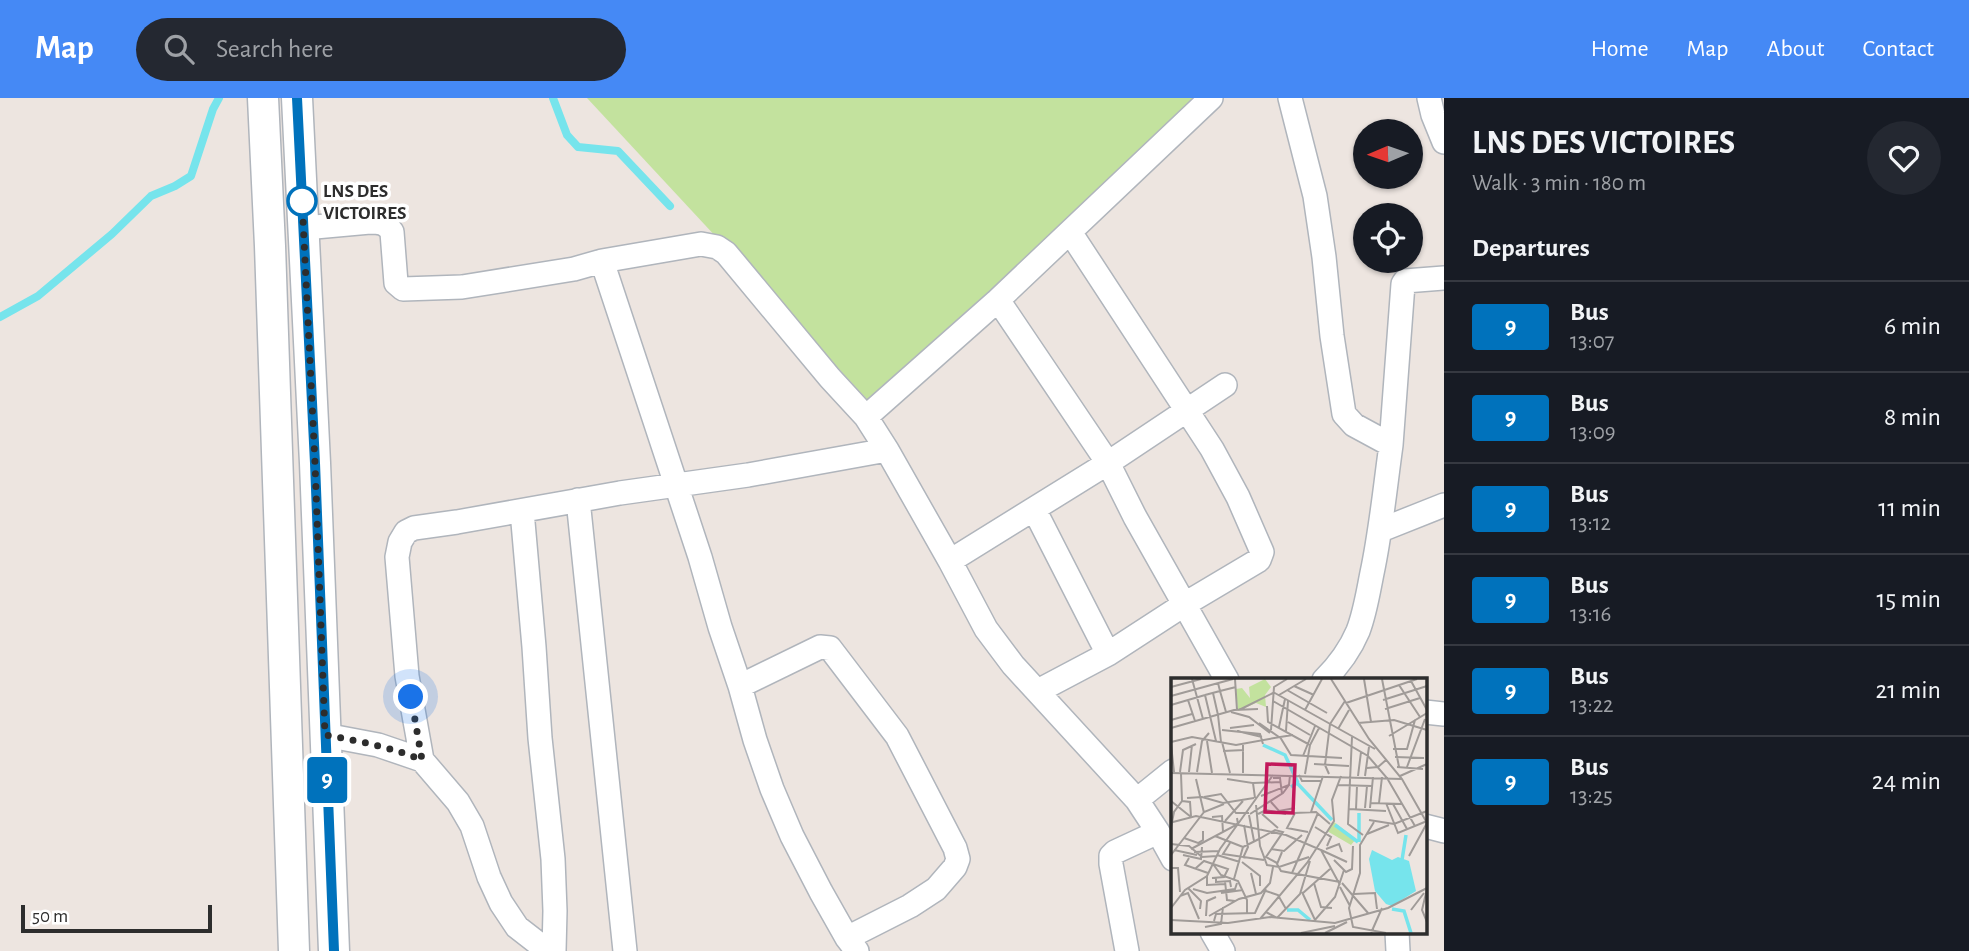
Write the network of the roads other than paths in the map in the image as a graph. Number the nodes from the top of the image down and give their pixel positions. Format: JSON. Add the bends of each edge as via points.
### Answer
{"nodes":[{"id":1,"x":263,"y":98,"type":"edge"},
{"id":2,"x":297,"y":98,"type":"edge"},
{"id":3,"x":1211,"y":98,"type":"edge"},
{"id":4,"x":1290,"y":98,"type":"edge"},
{"id":5,"x":1429,"y":98,"type":"edge"},
{"id":6,"x":1444,"y":142,"type":"edge"},
{"id":7,"x":304,"y":228,"type":"junction"},
{"id":8,"x":1070,"y":232,"type":"junction"},
{"id":9,"x":602,"y":261,"type":"junction"},
{"id":10,"x":1444,"y":278,"type":"edge"},
{"id":11,"x":998,"y":300,"type":"junction"},
{"id":12,"x":1225,"y":384,"type":"dead end"},
{"id":13,"x":1186,"y":412,"type":"junction"},
{"id":14,"x":866,"y":417,"type":"junction"},
{"id":15,"x":1391,"y":445,"type":"junction"},
{"id":16,"x":887,"y":450,"type":"junction"},
{"id":17,"x":1108,"y":463,"type":"junction"},
{"id":18,"x":677,"y":485,"type":"junction"},
{"id":19,"x":578,"y":500,"type":"junction"},
{"id":20,"x":1444,"y":505,"type":"edge"},
{"id":21,"x":1034,"y":509,"type":"junction"},
{"id":22,"x":522,"y":511,"type":"junction"},
{"id":23,"x":1381,"y":530,"type":"junction"},
{"id":24,"x":950,"y":561,"type":"junction"},
{"id":25,"x":1185,"y":604,"type":"junction"},
{"id":26,"x":1108,"y":654,"type":"junction"},
{"id":27,"x":1226,"y":678,"type":"edge"},
{"id":28,"x":1326,"y":678,"type":"edge"},
{"id":29,"x":740,"y":686,"type":"junction"},
{"id":30,"x":1038,"y":691,"type":"junction"},
{"id":31,"x":1426,"y":712,"type":"edge"},
{"id":32,"x":1444,"y":714,"type":"edge"},
{"id":33,"x":325,"y":735,"type":"junction"},
{"id":34,"x":422,"y":760,"type":"junction"},
{"id":35,"x":1171,"y":773,"type":"edge"},
{"id":36,"x":1137,"y":800,"type":"junction"},
{"id":37,"x":1426,"y":826,"type":"edge"},
{"id":38,"x":1444,"y":831,"type":"edge"},
{"id":39,"x":1158,"y":832,"type":"junction"},
{"id":40,"x":1171,"y":855,"type":"edge"},
{"id":41,"x":852,"y":944,"type":"edge"},
{"id":42,"x":294,"y":951,"type":"edge"},
{"id":43,"x":334,"y":951,"type":"edge"},
{"id":44,"x":548,"y":951,"type":"edge"},
{"id":45,"x":554,"y":951,"type":"edge"},
{"id":46,"x":625,"y":951,"type":"edge"},
{"id":47,"x":1127,"y":951,"type":"edge"}],
"edges":[{"from":1,"to":42,"type":"street"},
{"from":2,"to":7,"type":"street"},
{"from":3,"to":8,"type":"street"},
{"from":4,"to":15,"type":"street","via":[[1315,197],[1344,414],[1354,425]]},
{"from":5,"to":6,"type":"street"},
{"from":7,"to":9,"type":"street","via":[[370,222],[388,226],[396,283],[403,289],[462,287]]},
{"from":7,"to":33,"type":"street"},
{"from":8,"to":11,"type":"street"},
{"from":8,"to":13,"type":"street"},
{"from":9,"to":14,"type":"street","via":[[701,244],[717,247]]},
{"from":9,"to":18,"type":"street"},
{"from":10,"to":15,"type":"street","via":[[1405,281],[1403,286]]},
{"from":11,"to":14,"type":"street"},
{"from":11,"to":17,"type":"street"},
{"from":12,"to":13,"type":"street"},
{"from":13,"to":17,"type":"street"},
{"from":13,"to":25,"type":"street","via":[[1212,449],[1262,552],[1259,559]]},
{"from":14,"to":16,"type":"street"},
{"from":15,"to":23,"type":"street"},
{"from":16,"to":18,"type":"street"},
{"from":16,"to":24,"type":"street"},
{"from":17,"to":21,"type":"street"},
{"from":17,"to":25,"type":"street"},
{"from":18,"to":19,"type":"street"},
{"from":18,"to":29,"type":"street"},
{"from":19,"to":22,"type":"street"},
{"from":19,"to":46,"type":"street"},
{"from":20,"to":23,"type":"street"},
{"from":21,"to":24,"type":"street"},
{"from":21,"to":26,"type":"street"},
{"from":22,"to":34,"type":"street","via":[[414,528],[400,542],[397,557],[407,676]]},
{"from":22,"to":45,"type":"street","via":[[553,859]]},
{"from":23,"to":28,"type":"street","via":[[1357,633]]},
{"from":24,"to":30,"type":"street","via":[[986,629]]},
{"from":25,"to":26,"type":"street"},
{"from":25,"to":27,"type":"street"},
{"from":26,"to":30,"type":"street"},
{"from":29,"to":41,"type":"street","via":[[755,740],[792,836]]},
{"from":29,"to":41,"type":"street","via":[[820,647],[830,648],[897,736],[955,848],[955,867],[936,889]]},
{"from":30,"to":36,"type":"street"},
{"from":31,"to":32,"type":"street"},
{"from":33,"to":34,"type":"street","via":[[378,745]]},
{"from":33,"to":43,"type":"street"},
{"from":34,"to":44,"type":"street","via":[[472,826],[500,903],[517,927]]},
{"from":35,"to":36,"type":"street"},
{"from":36,"to":39,"type":"street"},
{"from":37,"to":38,"type":"street"},
{"from":39,"to":40,"type":"street"},
{"from":39,"to":47,"type":"street","via":[[1111,856]]}]}
